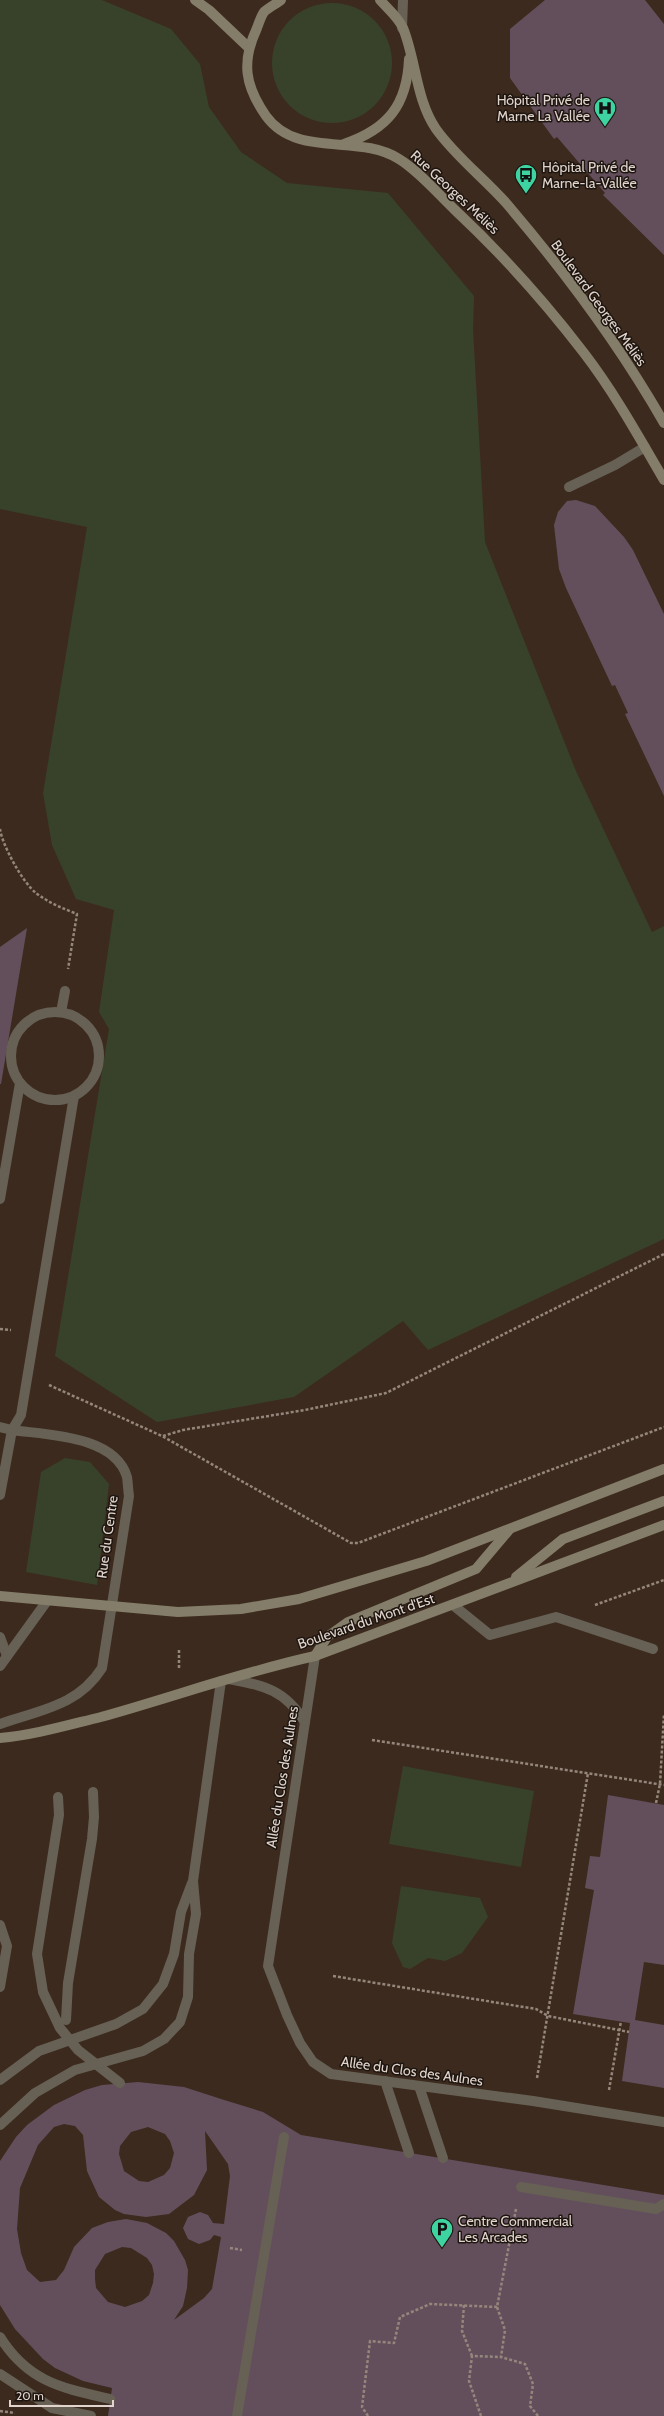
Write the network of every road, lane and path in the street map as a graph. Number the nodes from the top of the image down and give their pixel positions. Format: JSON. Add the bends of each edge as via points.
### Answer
{"nodes":[{"id":1,"x":195,"y":0,"type":"edge"},
{"id":2,"x":281,"y":0,"type":"edge"},
{"id":3,"x":380,"y":0,"type":"edge"},
{"id":4,"x":403,"y":0,"type":"edge"},
{"id":5,"x":402,"y":28,"type":"junction"},
{"id":6,"x":248,"y":47,"type":"junction"},
{"id":7,"x":409,"y":51,"type":"junction"},
{"id":8,"x":343,"y":144,"type":"junction"},
{"id":9,"x":506,"y":203,"type":"joint"},
{"id":10,"x":664,"y":423,"type":"edge"},
{"id":11,"x":644,"y":447,"type":"junction"},
{"id":12,"x":664,"y":480,"type":"edge"},
{"id":13,"x":569,"y":487,"type":"dead end"},
{"id":14,"x":0,"y":829,"type":"edge"},
{"id":15,"x":65,"y":991,"type":"joint"},
{"id":16,"x":61,"y":1012,"type":"junction"},
{"id":17,"x":20,"y":1083,"type":"junction"},
{"id":18,"x":74,"y":1096,"type":"junction"},
{"id":19,"x":0,"y":1199,"type":"edge"},
{"id":20,"x":664,"y":1254,"type":"edge"},
{"id":21,"x":50,"y":1385,"type":"dead end"},
{"id":22,"x":0,"y":1427,"type":"edge"},
{"id":23,"x":664,"y":1427,"type":"edge"},
{"id":24,"x":12,"y":1430,"type":"junction"},
{"id":25,"x":162,"y":1436,"type":"junction"},
{"id":26,"x":664,"y":1469,"type":"edge"},
{"id":27,"x":0,"y":1495,"type":"edge"},
{"id":28,"x":664,"y":1501,"type":"edge"},
{"id":29,"x":664,"y":1525,"type":"edge"},
{"id":30,"x":511,"y":1528,"type":"junction"},
{"id":31,"x":664,"y":1580,"type":"edge"},
{"id":32,"x":508,"y":1583,"type":"junction"},
{"id":33,"x":0,"y":1596,"type":"edge"},
{"id":34,"x":47,"y":1601,"type":"junction"},
{"id":35,"x":453,"y":1605,"type":"junction"},
{"id":36,"x":111,"y":1606,"type":"junction"},
{"id":37,"x":556,"y":1617,"type":"junction"},
{"id":38,"x":0,"y":1637,"type":"edge"},
{"id":39,"x":653,"y":1649,"type":"dead end"},
{"id":40,"x":179,"y":1650,"type":"dead end"},
{"id":41,"x":7,"y":1656,"type":"junction"},
{"id":42,"x":314,"y":1656,"type":"junction"},
{"id":43,"x":0,"y":1666,"type":"edge"},
{"id":44,"x":179,"y":1676,"type":"dead end"},
{"id":45,"x":225,"y":1680,"type":"junction"},
{"id":46,"x":664,"y":1714,"type":"edge"},
{"id":47,"x":305,"y":1722,"type":"junction"},
{"id":48,"x":0,"y":1724,"type":"edge"},
{"id":49,"x":0,"y":1738,"type":"edge"},
{"id":50,"x":372,"y":1740,"type":"dead end"},
{"id":51,"x":588,"y":1773,"type":"junction"},
{"id":52,"x":660,"y":1784,"type":"junction"},
{"id":53,"x":664,"y":1785,"type":"edge"},
{"id":54,"x":93,"y":1792,"type":"dead end"},
{"id":55,"x":58,"y":1797,"type":"dead end"},
{"id":56,"x":656,"y":1803,"type":"dead end"},
{"id":57,"x":193,"y":1882,"type":"junction"},
{"id":58,"x":0,"y":1925,"type":"edge"},
{"id":59,"x":333,"y":1976,"type":"dead end"},
{"id":60,"x":0,"y":1988,"type":"edge"},
{"id":61,"x":548,"y":2016,"type":"junction"},
{"id":62,"x":66,"y":2020,"type":"dead end"},
{"id":63,"x":621,"y":2021,"type":"dead end"},
{"id":64,"x":619,"y":2030,"type":"junction"},
{"id":65,"x":629,"y":2032,"type":"dead end"},
{"id":66,"x":0,"y":2080,"type":"edge"},
{"id":67,"x":385,"y":2081,"type":"junction"},
{"id":68,"x":120,"y":2083,"type":"dead end"},
{"id":69,"x":419,"y":2086,"type":"junction"},
{"id":70,"x":533,"y":2101,"type":"junction"},
{"id":71,"x":606,"y":2113,"type":"junction"},
{"id":72,"x":664,"y":2122,"type":"edge"},
{"id":73,"x":0,"y":2126,"type":"edge"},
{"id":74,"x":284,"y":2137,"type":"dead end"},
{"id":75,"x":409,"y":2153,"type":"dead end"},
{"id":76,"x":443,"y":2158,"type":"dead end"},
{"id":77,"x":521,"y":2187,"type":"joint"},
{"id":78,"x":664,"y":2204,"type":"edge"},
{"id":79,"x":464,"y":2305,"type":"junction"},
{"id":80,"x":496,"y":2307,"type":"junction"},
{"id":81,"x":0,"y":2337,"type":"edge"},
{"id":82,"x":472,"y":2356,"type":"junction"},
{"id":83,"x":500,"y":2357,"type":"junction"},
{"id":84,"x":0,"y":2374,"type":"edge"},
{"id":85,"x":110,"y":2399,"type":"dead end"},
{"id":86,"x":91,"y":2416,"type":"edge"},
{"id":87,"x":237,"y":2416,"type":"edge"},
{"id":88,"x":368,"y":2416,"type":"edge"},
{"id":89,"x":481,"y":2416,"type":"edge"},
{"id":90,"x":538,"y":2416,"type":"edge"}],
"edges":[{"from":1,"to":6,"type":"main road"},
{"from":2,"to":6,"type":"main road","name":"Rue Georges Méliès","via":[[264,12]]},
{"from":3,"to":5,"type":"main road","name":"Rue Georges Méliès","via":[[394,14]]},
{"from":4,"to":5,"type":"street"},
{"from":5,"to":7,"type":"main road","name":"Rue Georges Méliès"},
{"from":6,"to":8,"type":"main road","name":"Rue Georges Méliès","via":[[247,71],[251,90],[267,118],[287,134],[317,144]]},
{"from":7,"to":8,"type":"main road","name":"Rue Georges Méliès","via":[[408,82],[395,110],[380,127],[362,138]]},
{"from":7,"to":9,"type":"main road","name":"Rue Georges Méliès","via":[[435,128]]},
{"from":8,"to":11,"type":"main road","name":"Rue Georges Méliès","via":[[398,158],[500,253],[584,354]]},
{"from":9,"to":10,"type":"main road","name":"Boulevard Georges Méliès","via":[[589,309]]},
{"from":11,"to":12,"type":"main road"},
{"from":11,"to":13,"type":"street","via":[[615,465]]},
{"from":14,"to":15,"type":"path","via":[[1,837],[17,868],[35,892],[54,905],[77,914]]},
{"from":15,"to":16,"type":"street"},
{"from":16,"to":17,"type":"street","via":[[47,1012],[34,1017],[23,1025],[15,1037],[11,1050],[11,1065]]},
{"from":16,"to":18,"type":"street","via":[[76,1017],[88,1026],[96,1039],[100,1054],[98,1070],[91,1084]]},
{"from":17,"to":18,"type":"street","via":[[36,1097],[49,1101],[65,1100]]},
{"from":17,"to":19,"type":"street"},
{"from":18,"to":24,"type":"street","via":[[21,1415]]},
{"from":20,"to":25,"type":"path","via":[[386,1393]]},
{"from":21,"to":25,"type":"path"},
{"from":22,"to":24,"type":"street","name":"Rue du Centre"},
{"from":23,"to":25,"type":"path","via":[[358,1543],[351,1543]]},
{"from":24,"to":27,"type":"street"},
{"from":24,"to":36,"type":"street","name":"Rue du Centre","via":[[90,1442],[107,1451],[127,1476],[128,1496]]},
{"from":26,"to":30,"type":"main road"},
{"from":28,"to":32,"type":"main road","via":[[563,1539]]},
{"from":29,"to":32,"type":"main road","name":"Boulevard du Mont d'Est"},
{"from":30,"to":36,"type":"main road","via":[[426,1561],[298,1599],[242,1609],[184,1612]]},
{"from":30,"to":42,"type":"main road","via":[[476,1569],[348,1622],[327,1637]]},
{"from":31,"to":37,"type":"path"},
{"from":32,"to":35,"type":"main road","name":"Boulevard du Mont d'Est"},
{"from":33,"to":34,"type":"main road"},
{"from":34,"to":36,"type":"main road"},
{"from":34,"to":41,"type":"street"},
{"from":35,"to":37,"type":"street","via":[[490,1635]]},
{"from":35,"to":42,"type":"main road","name":"Boulevard du Mont d'Est"},
{"from":36,"to":48,"type":"street","name":"Rue du Centre","via":[[102,1668],[92,1683],[73,1698]]},
{"from":37,"to":39,"type":"street"},
{"from":38,"to":41,"type":"street"},
{"from":40,"to":44,"type":"path"},
{"from":41,"to":43,"type":"street"},
{"from":42,"to":45,"type":"main road","name":"Boulevard du Mont d'Est"},
{"from":42,"to":47,"type":"street","name":"Allée du Clos des Aulnes"},
{"from":45,"to":47,"type":"street","via":[[267,1686],[295,1706]]},
{"from":45,"to":49,"type":"main road","name":"Boulevard du Mont d'Est","via":[[62,1727]]},
{"from":45,"to":57,"type":"street"},
{"from":46,"to":52,"type":"path"},
{"from":47,"to":67,"type":"street","name":"Allée du Clos des Aulnes","via":[[268,1966],[300,2043],[313,2062],[331,2074]]},
{"from":50,"to":51,"type":"path"},
{"from":51,"to":52,"type":"path"},
{"from":51,"to":61,"type":"path"},
{"from":52,"to":53,"type":"path"},
{"from":52,"to":56,"type":"path"},
{"from":54,"to":62,"type":"street","via":[[92,1839],[68,1983]]},
{"from":55,"to":68,"type":"street","via":[[60,1815],[37,1954],[43,1992],[60,2028],[78,2050]]},
{"from":57,"to":66,"type":"street","via":[[181,1912],[174,1954],[163,1984],[143,2009],[116,2024],[39,2052]]},
{"from":57,"to":73,"type":"street","via":[[196,1914],[189,1954],[188,1997],[180,2022],[164,2039],[143,2051],[75,2070],[35,2093]]},
{"from":58,"to":60,"type":"street","via":[[7,1946]]},
{"from":59,"to":61,"type":"path","via":[[536,2009]]},
{"from":61,"to":64,"type":"path"},
{"from":61,"to":70,"type":"path"},
{"from":63,"to":64,"type":"path"},
{"from":64,"to":65,"type":"path"},
{"from":64,"to":71,"type":"path"},
{"from":67,"to":69,"type":"street","name":"Allée du Clos des Aulnes"},
{"from":67,"to":75,"type":"street"},
{"from":69,"to":70,"type":"street","name":"Allée du Clos des Aulnes"},
{"from":69,"to":76,"type":"street"},
{"from":70,"to":71,"type":"street","name":"Allée du Clos des Aulnes"},
{"from":71,"to":72,"type":"street","name":"Allée du Clos des Aulnes"},
{"from":74,"to":87,"type":"street"},
{"from":77,"to":78,"type":"street","via":[[656,2209]]},
{"from":77,"to":80,"type":"path"},
{"from":79,"to":80,"type":"path"},
{"from":79,"to":82,"type":"path","via":[[462,2331]]},
{"from":79,"to":88,"type":"path","via":[[430,2304],[400,2317],[394,2343],[370,2341],[362,2407]]},
{"from":80,"to":83,"type":"path","via":[[505,2330]]},
{"from":81,"to":85,"type":"street","via":[[25,2368],[58,2387]]},
{"from":82,"to":83,"type":"path"},
{"from":82,"to":89,"type":"path","via":[[469,2381]]},
{"from":83,"to":90,"type":"path","via":[[525,2364],[533,2384],[530,2406]]},
{"from":84,"to":86,"type":"street","via":[[52,2408]]}]}
